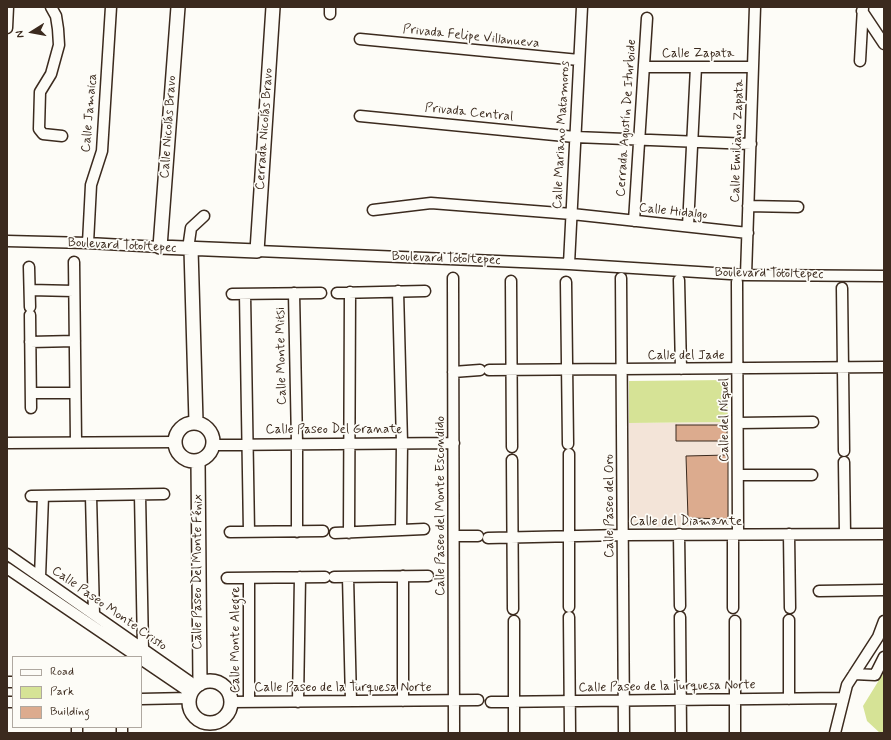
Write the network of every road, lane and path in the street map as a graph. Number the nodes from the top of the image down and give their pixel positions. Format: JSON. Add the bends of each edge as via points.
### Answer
{"nodes":[{"id":1,"x":8,"y":7,"type":"edge"},
{"id":2,"x":51,"y":7,"type":"edge"},
{"id":3,"x":110,"y":7,"type":"edge"},
{"id":4,"x":178,"y":7,"type":"edge"},
{"id":5,"x":273,"y":7,"type":"edge"},
{"id":6,"x":582,"y":7,"type":"edge"},
{"id":7,"x":755,"y":7,"type":"edge"},
{"id":8,"x":863,"y":9,"type":"edge"},
{"id":9,"x":647,"y":18,"type":"dead end"},
{"id":10,"x":7,"y":28,"type":"edge"},
{"id":11,"x":360,"y":39,"type":"dead end"},
{"id":12,"x":884,"y":44,"type":"edge"},
{"id":13,"x":579,"y":60,"type":"junction"},
{"id":14,"x":860,"y":61,"type":"dead end"},
{"id":15,"x":644,"y":67,"type":"junction"},
{"id":16,"x":696,"y":67,"type":"junction"},
{"id":17,"x":753,"y":67,"type":"junction"},
{"id":18,"x":360,"y":116,"type":"dead end"},
{"id":19,"x":62,"y":136,"type":"dead end"},
{"id":20,"x":575,"y":137,"type":"junction"},
{"id":21,"x":638,"y":140,"type":"junction"},
{"id":22,"x":692,"y":141,"type":"junction"},
{"id":23,"x":751,"y":144,"type":"junction"},
{"id":24,"x":748,"y":206,"type":"junction"},
{"id":25,"x":798,"y":207,"type":"dead end"},
{"id":26,"x":373,"y":210,"type":"dead end"},
{"id":27,"x":572,"y":214,"type":"junction"},
{"id":28,"x":204,"y":216,"type":"dead end"},
{"id":29,"x":634,"y":221,"type":"junction"},
{"id":30,"x":688,"y":226,"type":"junction"},
{"id":31,"x":748,"y":233,"type":"junction"},
{"id":32,"x":7,"y":241,"type":"edge"},
{"id":33,"x":88,"y":243,"type":"junction"},
{"id":34,"x":160,"y":248,"type":"junction"},
{"id":35,"x":189,"y":249,"type":"junction"},
{"id":36,"x":257,"y":251,"type":"junction"},
{"id":37,"x":74,"y":262,"type":"dead end"},
{"id":38,"x":569,"y":264,"type":"junction"},
{"id":39,"x":29,"y":266,"type":"dead end"},
{"id":40,"x":746,"y":275,"type":"junction"},
{"id":41,"x":884,"y":276,"type":"edge"},
{"id":42,"x":453,"y":278,"type":"dead end"},
{"id":43,"x":622,"y":278,"type":"dead end"},
{"id":44,"x":679,"y":280,"type":"dead end"},
{"id":45,"x":511,"y":281,"type":"dead end"},
{"id":46,"x":566,"y":282,"type":"dead end"},
{"id":47,"x":737,"y":282,"type":"dead end"},
{"id":48,"x":842,"y":288,"type":"dead end"},
{"id":49,"x":30,"y":290,"type":"junction"},
{"id":50,"x":74,"y":291,"type":"junction"},
{"id":51,"x":398,"y":291,"type":"junction"},
{"id":52,"x":425,"y":291,"type":"dead end"},
{"id":53,"x":350,"y":292,"type":"junction"},
{"id":54,"x":294,"y":293,"type":"junction"},
{"id":55,"x":321,"y":293,"type":"dead end"},
{"id":56,"x":337,"y":293,"type":"dead end"},
{"id":57,"x":232,"y":294,"type":"dead end"},
{"id":58,"x":245,"y":294,"type":"junction"},
{"id":59,"x":74,"y":341,"type":"junction"},
{"id":60,"x":30,"y":342,"type":"junction"},
{"id":61,"x":844,"y":367,"type":"junction"},
{"id":62,"x":884,"y":367,"type":"edge"},
{"id":63,"x":622,"y":369,"type":"junction"},
{"id":64,"x":681,"y":369,"type":"junction"},
{"id":65,"x":738,"y":369,"type":"junction"},
{"id":66,"x":512,"y":370,"type":"junction"},
{"id":67,"x":568,"y":370,"type":"junction"},
{"id":68,"x":453,"y":372,"type":"junction"},
{"id":69,"x":31,"y":393,"type":"junction"},
{"id":70,"x":75,"y":393,"type":"junction"},
{"id":71,"x":31,"y":408,"type":"dead end"},
{"id":72,"x":196,"y":422,"type":"junction"},
{"id":73,"x":813,"y":422,"type":"dead end"},
{"id":74,"x":738,"y":423,"type":"junction"},
{"id":75,"x":76,"y":442,"type":"junction"},
{"id":76,"x":175,"y":442,"type":"junction"},
{"id":77,"x":454,"y":442,"type":"junction"},
{"id":78,"x":7,"y":443,"type":"edge"},
{"id":79,"x":249,"y":443,"type":"junction"},
{"id":80,"x":297,"y":443,"type":"junction"},
{"id":81,"x":350,"y":443,"type":"junction"},
{"id":82,"x":402,"y":443,"type":"junction"},
{"id":83,"x":214,"y":445,"type":"junction"},
{"id":84,"x":512,"y":447,"type":"dead end"},
{"id":85,"x":844,"y":451,"type":"dead end"},
{"id":86,"x":512,"y":460,"type":"dead end"},
{"id":87,"x":198,"y":461,"type":"junction"},
{"id":88,"x":844,"y":462,"type":"dead end"},
{"id":89,"x":812,"y":474,"type":"dead end"},
{"id":90,"x":738,"y":475,"type":"junction"},
{"id":91,"x":164,"y":494,"type":"dead end"},
{"id":92,"x":140,"y":495,"type":"junction"},
{"id":93,"x":31,"y":496,"type":"dead end"},
{"id":94,"x":43,"y":496,"type":"junction"},
{"id":95,"x":92,"y":496,"type":"junction"},
{"id":96,"x":401,"y":530,"type":"junction"},
{"id":97,"x":424,"y":530,"type":"dead end"},
{"id":98,"x":324,"y":531,"type":"dead end"},
{"id":99,"x":230,"y":532,"type":"dead end"},
{"id":100,"x":249,"y":532,"type":"junction"},
{"id":101,"x":297,"y":532,"type":"junction"},
{"id":102,"x":335,"y":533,"type":"dead end"},
{"id":103,"x":349,"y":533,"type":"junction"},
{"id":104,"x":679,"y":534,"type":"junction"},
{"id":105,"x":735,"y":534,"type":"junction"},
{"id":106,"x":789,"y":534,"type":"junction"},
{"id":107,"x":845,"y":534,"type":"junction"},
{"id":108,"x":884,"y":534,"type":"edge"},
{"id":109,"x":623,"y":535,"type":"junction"},
{"id":110,"x":454,"y":536,"type":"junction"},
{"id":111,"x":478,"y":536,"type":"dead end"},
{"id":112,"x":568,"y":536,"type":"junction"},
{"id":113,"x":513,"y":537,"type":"junction"},
{"id":114,"x":488,"y":538,"type":"dead end"},
{"id":115,"x":7,"y":554,"type":"edge"},
{"id":116,"x":7,"y":568,"type":"edge"},
{"id":117,"x":403,"y":576,"type":"junction"},
{"id":118,"x":428,"y":576,"type":"dead end"},
{"id":119,"x":40,"y":577,"type":"junction"},
{"id":120,"x":300,"y":577,"type":"junction"},
{"id":121,"x":348,"y":577,"type":"junction"},
{"id":122,"x":227,"y":578,"type":"dead end"},
{"id":123,"x":249,"y":578,"type":"junction"},
{"id":124,"x":819,"y":590,"type":"dead end"},
{"id":125,"x":884,"y":590,"type":"edge"},
{"id":126,"x":680,"y":606,"type":"dead end"},
{"id":127,"x":733,"y":608,"type":"dead end"},
{"id":128,"x":790,"y":608,"type":"dead end"},
{"id":129,"x":513,"y":609,"type":"dead end"},
{"id":130,"x":94,"y":614,"type":"junction"},
{"id":131,"x":680,"y":617,"type":"dead end"},
{"id":132,"x":514,"y":620,"type":"dead end"},
{"id":133,"x":789,"y":620,"type":"dead end"},
{"id":134,"x":884,"y":621,"type":"edge"},
{"id":135,"x":734,"y":622,"type":"dead end"},
{"id":136,"x":143,"y":648,"type":"junction"},
{"id":137,"x":137,"y":656,"type":"edge"},
{"id":138,"x":884,"y":657,"type":"edge"},
{"id":139,"x":142,"y":660,"type":"edge"},
{"id":140,"x":854,"y":674,"type":"junction"},
{"id":141,"x":194,"y":690,"type":"junction"},
{"id":142,"x":843,"y":698,"type":"junction"},
{"id":143,"x":142,"y":699,"type":"edge"},
{"id":144,"x":735,"y":699,"type":"junction"},
{"id":145,"x":789,"y":699,"type":"junction"},
{"id":146,"x":478,"y":700,"type":"dead end"},
{"id":147,"x":624,"y":700,"type":"junction"},
{"id":148,"x":680,"y":700,"type":"junction"},
{"id":149,"x":350,"y":701,"type":"junction"},
{"id":150,"x":403,"y":701,"type":"junction"},
{"id":151,"x":454,"y":701,"type":"junction"},
{"id":152,"x":570,"y":701,"type":"junction"},
{"id":153,"x":231,"y":702,"type":"junction"},
{"id":154,"x":249,"y":702,"type":"junction"},
{"id":155,"x":298,"y":702,"type":"junction"},
{"id":156,"x":491,"y":702,"type":"dead end"},
{"id":157,"x":514,"y":702,"type":"junction"},
{"id":158,"x":204,"y":728,"type":"edge"},
{"id":159,"x":218,"y":728,"type":"edge"},
{"id":160,"x":454,"y":733,"type":"edge"},
{"id":161,"x":514,"y":733,"type":"edge"},
{"id":162,"x":570,"y":733,"type":"edge"},
{"id":163,"x":624,"y":733,"type":"edge"},
{"id":164,"x":681,"y":733,"type":"edge"},
{"id":165,"x":735,"y":733,"type":"edge"},
{"id":166,"x":835,"y":733,"type":"edge"}],
"edges":[{"from":1,"to":10,"type":"street"},
{"from":2,"to":19,"type":"street","via":[[56,16],[59,45],[51,74],[40,92],[39,130],[43,134]]},
{"from":3,"to":33,"type":"street","name":"Calle Jamaica","via":[[102,151],[91,185]]},
{"from":4,"to":34,"type":"main road","name":"Calle Nicolás Bravo"},
{"from":5,"to":36,"type":"main road","name":"Cerrada Nicolás Bravo"},
{"from":6,"to":13,"type":"street","name":"Calle Mariano Matamoros"},
{"from":7,"to":17,"type":"street","name":"Calle Emiliano Zapata"},
{"from":8,"to":12,"type":"street"},
{"from":8,"to":14,"type":"street"},
{"from":9,"to":15,"type":"street","name":"Cerrada Agustín De Iturbide"},
{"from":11,"to":13,"type":"street","name":"Privada Felipe Villanueva"},
{"from":13,"to":20,"type":"street","name":"Calle Mariano Matamoros"},
{"from":15,"to":16,"type":"street","name":"Calle Zapata"},
{"from":15,"to":21,"type":"street","name":"Cerrada Agustín De Iturbide"},
{"from":16,"to":17,"type":"street","name":"Calle Zapata"},
{"from":16,"to":22,"type":"street"},
{"from":17,"to":23,"type":"street","name":"Calle Emiliano Zapata"},
{"from":18,"to":20,"type":"street","name":"Privada Central"},
{"from":20,"to":21,"type":"street","name":"Privada Central"},
{"from":20,"to":27,"type":"street","name":"Calle Mariano Matamoros"},
{"from":21,"to":22,"type":"street","name":"Privada Central"},
{"from":21,"to":29,"type":"street","name":"Cerrada Agustín De Iturbide"},
{"from":22,"to":23,"type":"street","name":"Privada Central"},
{"from":22,"to":30,"type":"street"},
{"from":23,"to":24,"type":"street","name":"Calle Emiliano Zapata"},
{"from":24,"to":25,"type":"street"},
{"from":24,"to":31,"type":"street","name":"Calle Emiliano Zapata"},
{"from":26,"to":27,"type":"street","name":"Calle Hidalgo","via":[[431,204]]},
{"from":27,"to":29,"type":"street","name":"Calle Hidalgo"},
{"from":27,"to":38,"type":"street","name":"Calle Mariano Matamoros"},
{"from":28,"to":35,"type":"street","via":[[191,228]]},
{"from":29,"to":30,"type":"street","name":"Calle Hidalgo"},
{"from":30,"to":31,"type":"street","name":"Calle Hidalgo"},
{"from":31,"to":40,"type":"street","name":"Calle Emiliano Zapata"},
{"from":32,"to":33,"type":"street","name":"Boulevard Totoltepec"},
{"from":33,"to":34,"type":"street","name":"Boulevard Totoltepec"},
{"from":34,"to":35,"type":"main road","name":"Boulevard Totoltepec"},
{"from":35,"to":36,"type":"main road","name":"Boulevard Totoltepec"},
{"from":35,"to":72,"type":"main road"},
{"from":36,"to":38,"type":"street","name":"Boulevard Totoltepec"},
{"from":37,"to":50,"type":"street"},
{"from":38,"to":40,"type":"street","name":"Boulevard Totoltepec"},
{"from":39,"to":49,"type":"street"},
{"from":40,"to":41,"type":"street","name":"Boulevard Totoltepec"},
{"from":42,"to":68,"type":"street","name":"Calle Paseo del Monte Escondido"},
{"from":43,"to":63,"type":"street","name":"Calle Paseo del Oro"},
{"from":44,"to":64,"type":"street"},
{"from":45,"to":66,"type":"street"},
{"from":46,"to":67,"type":"street"},
{"from":47,"to":65,"type":"street","name":"Calle del Níquel"},
{"from":48,"to":61,"type":"street"},
{"from":49,"to":50,"type":"street"},
{"from":49,"to":60,"type":"street"},
{"from":50,"to":59,"type":"street"},
{"from":51,"to":52,"type":"street"},
{"from":51,"to":53,"type":"street"},
{"from":51,"to":82,"type":"street"},
{"from":53,"to":56,"type":"street"},
{"from":53,"to":81,"type":"street"},
{"from":54,"to":55,"type":"street"},
{"from":54,"to":58,"type":"street"},
{"from":54,"to":80,"type":"street","name":"Calle Monte Mitsi"},
{"from":57,"to":58,"type":"street"},
{"from":58,"to":79,"type":"street"},
{"from":59,"to":60,"type":"street"},
{"from":59,"to":70,"type":"street"},
{"from":60,"to":69,"type":"street"},
{"from":61,"to":62,"type":"street","name":"Calle del Jade"},
{"from":61,"to":65,"type":"street","name":"Calle del Jade"},
{"from":61,"to":85,"type":"street"},
{"from":63,"to":64,"type":"street","name":"Calle del Jade"},
{"from":63,"to":67,"type":"street","name":"Calle del Jade"},
{"from":63,"to":109,"type":"street","name":"Calle Paseo del Oro"},
{"from":64,"to":65,"type":"street","name":"Calle del Jade"},
{"from":65,"to":74,"type":"street","name":"Calle del Níquel"},
{"from":66,"to":67,"type":"street","name":"Calle del Jade"},
{"from":66,"to":68,"type":"street","name":"Calle del Jade"},
{"from":66,"to":84,"type":"street"},
{"from":67,"to":112,"type":"street"},
{"from":68,"to":77,"type":"street","name":"Calle Paseo del Monte Escondido"},
{"from":69,"to":70,"type":"street"},
{"from":69,"to":71,"type":"street"},
{"from":70,"to":75,"type":"street"},
{"from":72,"to":76,"type":"main road","via":[[184,425]]},
{"from":72,"to":83,"type":"main road","via":[[208,427],[214,438]]},
{"from":73,"to":74,"type":"street"},
{"from":74,"to":90,"type":"street","name":"Calle del Níquel"},
{"from":75,"to":76,"type":"street"},
{"from":75,"to":78,"type":"street"},
{"from":76,"to":87,"type":"main road","via":[[182,457],[192,462]]},
{"from":77,"to":82,"type":"street","name":"Calle Paseo Del Granate"},
{"from":77,"to":110,"type":"street","name":"Calle Paseo del Monte Escondido"},
{"from":79,"to":80,"type":"street","name":"Calle Paseo Del Granate"},
{"from":79,"to":83,"type":"street","name":"Calle Paseo Del Granate"},
{"from":79,"to":100,"type":"street"},
{"from":80,"to":81,"type":"street","name":"Calle Paseo Del Granate"},
{"from":80,"to":101,"type":"street","name":"Calle Monte Mitsi"},
{"from":81,"to":82,"type":"street","name":"Calle Paseo Del Granate"},
{"from":81,"to":103,"type":"street"},
{"from":82,"to":96,"type":"street"},
{"from":83,"to":87,"type":"main road","via":[[208,455]]},
{"from":86,"to":113,"type":"street"},
{"from":87,"to":141,"type":"main road","name":"Calle Paseo Del Monte Fénix"},
{"from":88,"to":107,"type":"street"},
{"from":89,"to":90,"type":"street"},
{"from":90,"to":105,"type":"street","name":"Calle del Níquel"},
{"from":91,"to":92,"type":"street"},
{"from":92,"to":95,"type":"street"},
{"from":92,"to":136,"type":"street"},
{"from":93,"to":94,"type":"street"},
{"from":94,"to":95,"type":"street"},
{"from":94,"to":119,"type":"street"},
{"from":95,"to":130,"type":"street"},
{"from":96,"to":97,"type":"street"},
{"from":96,"to":103,"type":"street"},
{"from":98,"to":101,"type":"street"},
{"from":99,"to":100,"type":"street"},
{"from":100,"to":101,"type":"street"},
{"from":102,"to":103,"type":"street"},
{"from":104,"to":105,"type":"street","name":"Calle del Diamante"},
{"from":104,"to":109,"type":"street","name":"Calle del Diamante"},
{"from":104,"to":126,"type":"street"},
{"from":105,"to":106,"type":"street","name":"Calle del Diamante"},
{"from":105,"to":127,"type":"street","name":"Calle del Níquel"},
{"from":106,"to":107,"type":"street","name":"Calle del Diamante"},
{"from":106,"to":128,"type":"street"},
{"from":107,"to":108,"type":"street","name":"Calle del Diamante"},
{"from":109,"to":112,"type":"street","name":"Calle del Diamante"},
{"from":109,"to":147,"type":"street","name":"Calle Paseo del Oro"},
{"from":110,"to":111,"type":"street"},
{"from":110,"to":151,"type":"street","name":"Calle Paseo del Monte Escondido"},
{"from":112,"to":113,"type":"street","name":"Calle del Diamante"},
{"from":112,"to":152,"type":"street"},
{"from":113,"to":114,"type":"street","name":"Calle del Diamante"},
{"from":113,"to":129,"type":"street"},
{"from":115,"to":119,"type":"street","name":"Calle Paseo Monte Cristo"},
{"from":116,"to":137,"type":"street","name":"Calle Paseo Monte Cristo"},
{"from":117,"to":118,"type":"street"},
{"from":117,"to":121,"type":"street"},
{"from":117,"to":150,"type":"street"},
{"from":119,"to":130,"type":"street","name":"Calle Paseo Monte Cristo"},
{"from":120,"to":121,"type":"street"},
{"from":120,"to":123,"type":"street"},
{"from":120,"to":155,"type":"street"},
{"from":121,"to":149,"type":"street"},
{"from":122,"to":123,"type":"street"},
{"from":123,"to":154,"type":"street","name":"Calle Monte Alegre"},
{"from":124,"to":125,"type":"street"},
{"from":130,"to":136,"type":"street","name":"Calle Paseo Monte Cristo"},
{"from":131,"to":148,"type":"street"},
{"from":132,"to":157,"type":"street"},
{"from":133,"to":145,"type":"street"},
{"from":134,"to":140,"type":"street","via":[[878,636]]},
{"from":135,"to":144,"type":"street"},
{"from":136,"to":141,"type":"street","name":"Calle Paseo Monte Cristo"},
{"from":138,"to":140,"type":"street","via":[[875,675]]},
{"from":139,"to":141,"type":"street","name":"Calle Paseo Monte Cristo"},
{"from":140,"to":142,"type":"street"},
{"from":141,"to":143,"type":"street"},
{"from":141,"to":153,"type":"main road","via":[[206,681],[220,683],[229,693]]},
{"from":141,"to":158,"type":"main road","via":[[190,710]]},
{"from":142,"to":145,"type":"street","name":"Calle Paseo de la Turquesa Norte"},
{"from":142,"to":166,"type":"street"},
{"from":144,"to":145,"type":"street","name":"Calle Paseo de la Turquesa Norte"},
{"from":144,"to":148,"type":"street","name":"Calle Paseo de la Turquesa Norte"},
{"from":144,"to":165,"type":"street"},
{"from":146,"to":151,"type":"street","name":"Calle Paseo de la Turquesa Norte"},
{"from":147,"to":148,"type":"street","name":"Calle Paseo de la Turquesa Norte"},
{"from":147,"to":152,"type":"street","name":"Calle Paseo de la Turquesa Norte"},
{"from":147,"to":163,"type":"street","name":"Calle Paseo del Oro"},
{"from":148,"to":164,"type":"street"},
{"from":149,"to":150,"type":"street","name":"Calle Paseo de la Turquesa Norte"},
{"from":149,"to":155,"type":"street","name":"Calle Paseo de la Turquesa Norte"},
{"from":150,"to":151,"type":"street","name":"Calle Paseo de la Turquesa Norte"},
{"from":151,"to":160,"type":"street","name":"Calle Paseo del Monte Escondido"},
{"from":152,"to":157,"type":"street","name":"Calle Paseo de la Turquesa Norte"},
{"from":152,"to":162,"type":"street"},
{"from":153,"to":154,"type":"street","name":"Calle Paseo de la Turquesa Norte"},
{"from":153,"to":159,"type":"main road","via":[[228,713]]},
{"from":154,"to":155,"type":"street","name":"Calle Paseo de la Turquesa Norte"},
{"from":156,"to":157,"type":"street","name":"Calle Paseo de la Turquesa Norte"},
{"from":157,"to":161,"type":"street"},
{"from":158,"to":159,"type":"main road"}]}
